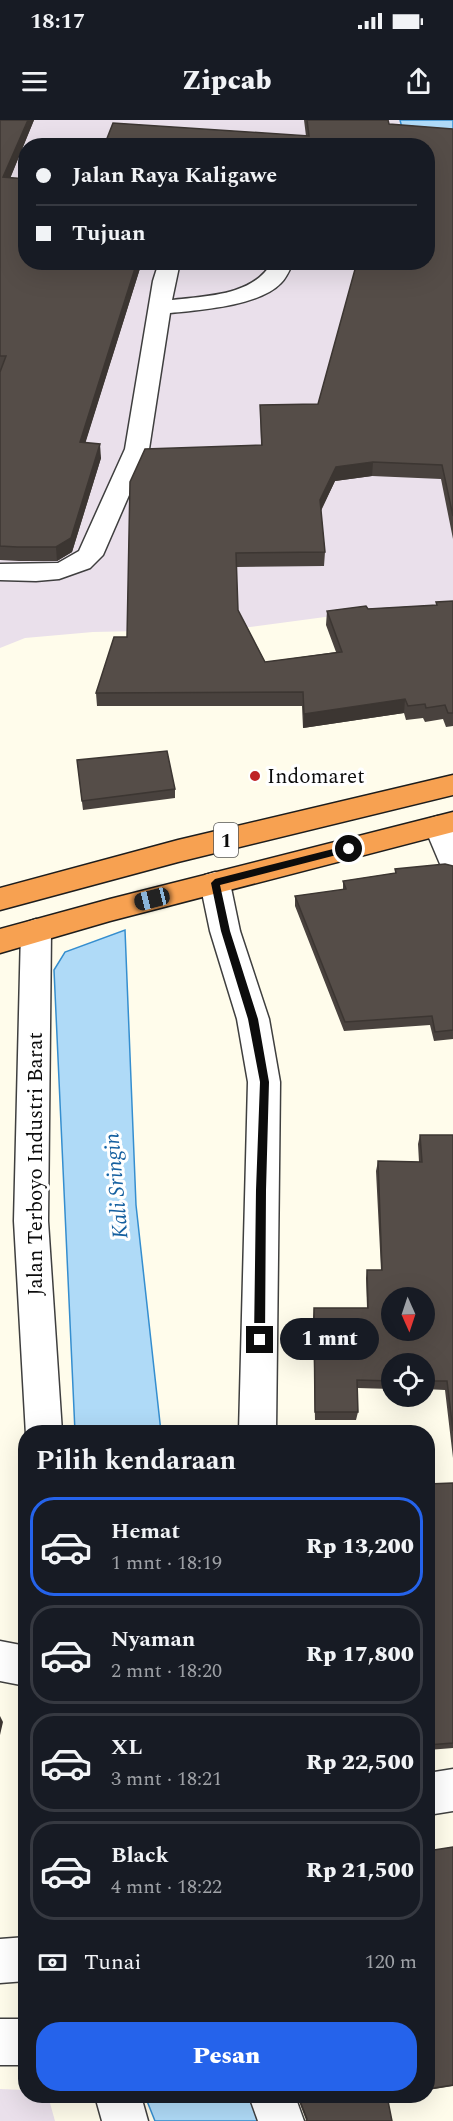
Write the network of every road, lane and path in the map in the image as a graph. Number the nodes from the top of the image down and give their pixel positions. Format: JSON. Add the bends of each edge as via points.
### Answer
{"nodes":[{"id":1,"x":167,"y":270,"type":"edge"},
{"id":2,"x":278,"y":270,"type":"edge"},
{"id":3,"x":160,"y":308,"type":"junction"},
{"id":4,"x":0,"y":572,"type":"edge"},
{"id":5,"x":453,"y":785,"type":"edge"},
{"id":6,"x":446,"y":824,"type":"edge"},
{"id":7,"x":453,"y":863,"type":"edge"},
{"id":8,"x":215,"y":883,"type":"junction"},
{"id":9,"x":0,"y":899,"type":"edge"},
{"id":10,"x":0,"y":941,"type":"edge"},
{"id":11,"x":36,"y":954,"type":"junction"},
{"id":12,"x":42,"y":1425,"type":"edge"},
{"id":13,"x":258,"y":1425,"type":"edge"},
{"id":14,"x":0,"y":1661,"type":"edge"},
{"id":15,"x":18,"y":1664,"type":"edge"},
{"id":16,"x":453,"y":1790,"type":"edge"},
{"id":17,"x":435,"y":1793,"type":"edge"},
{"id":18,"x":18,"y":1960,"type":"edge"},
{"id":19,"x":0,"y":1961,"type":"edge"},
{"id":20,"x":0,"y":2042,"type":"edge"},
{"id":21,"x":18,"y":2042,"type":"edge"},
{"id":22,"x":120,"y":2103,"type":"edge"},
{"id":23,"x":275,"y":2103,"type":"edge"},
{"id":24,"x":125,"y":2121,"type":"edge"},
{"id":25,"x":281,"y":2121,"type":"edge"}],
"edges":[{"from":1,"to":3,"type":"street"},
{"from":2,"to":3,"type":"street","via":[[273,279],[248,292]]},
{"from":3,"to":4,"type":"street","via":[[137,449],[90,555],[81,564],[63,571]]},
{"from":5,"to":9,"type":"highway","number":"1","via":[[178,851]]},
{"from":6,"to":7,"type":"street"},
{"from":6,"to":8,"type":"highway","number":"1"},
{"from":8,"to":11,"type":"highway","number":"1"},
{"from":8,"to":13,"type":"street","via":[[225,931],[253,1019],[264,1082]]},
{"from":10,"to":11,"type":"highway","number":"1"},
{"from":11,"to":12,"type":"street","name":"Jalan Terboyo Industri Barat","via":[[31,1221]]},
{"from":14,"to":15,"type":"street"},
{"from":16,"to":17,"type":"street"},
{"from":18,"to":19,"type":"street"},
{"from":20,"to":21,"type":"street"},
{"from":22,"to":24,"type":"street"},
{"from":23,"to":25,"type":"street"}]}
